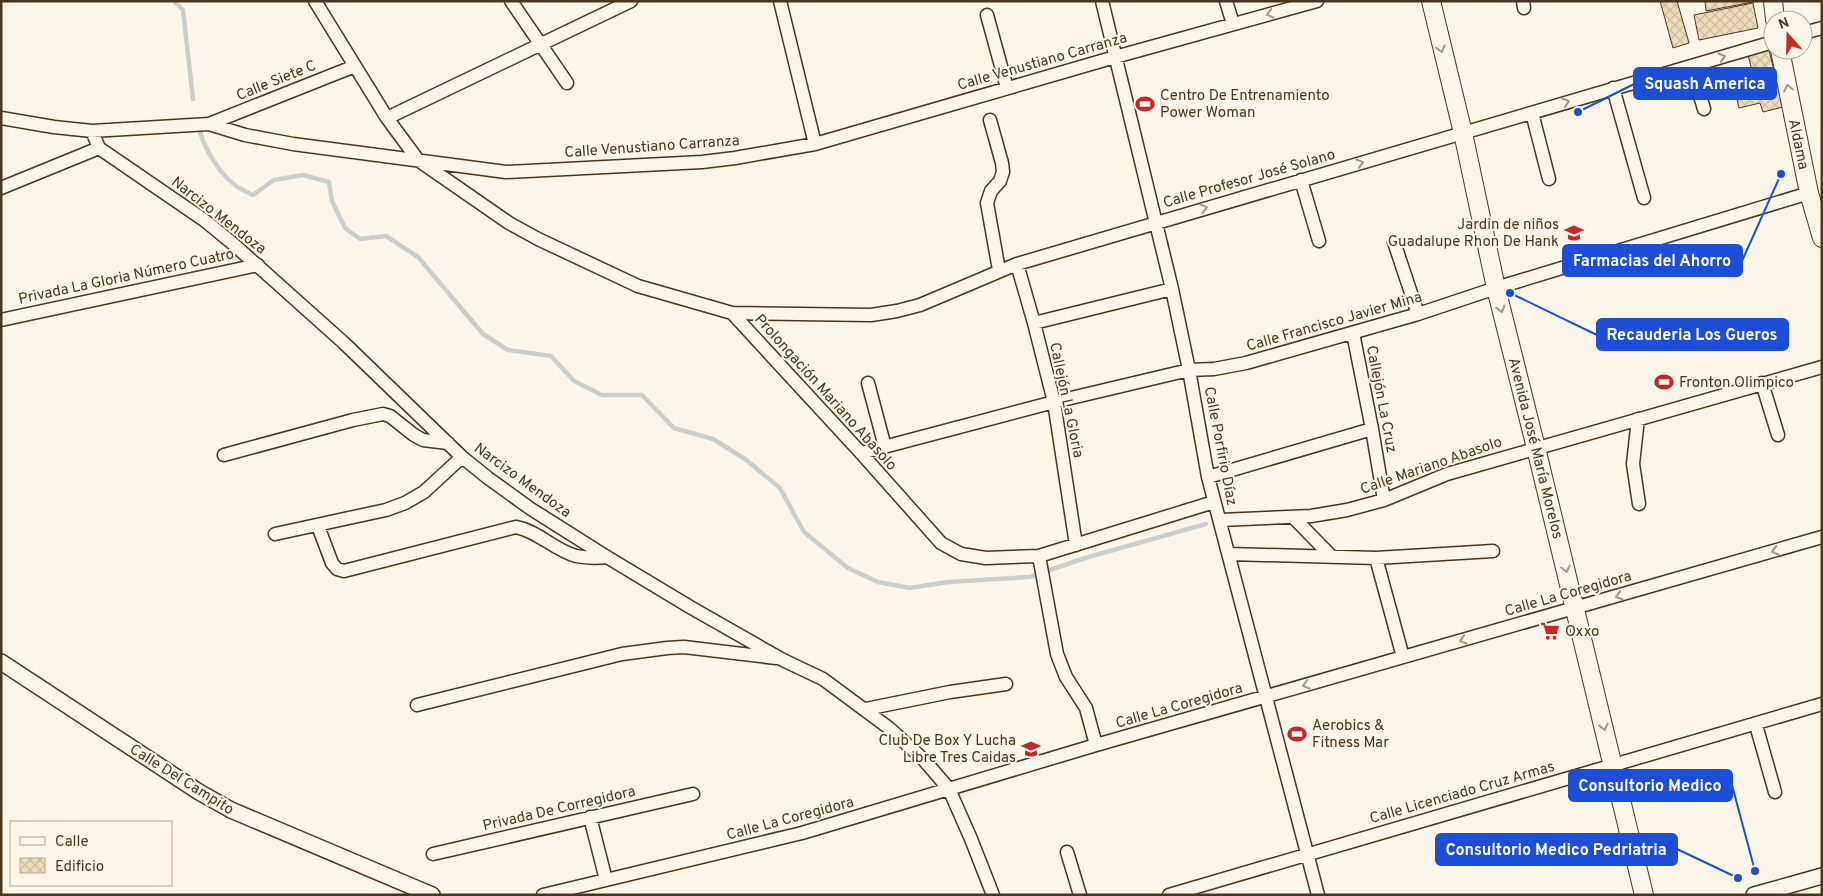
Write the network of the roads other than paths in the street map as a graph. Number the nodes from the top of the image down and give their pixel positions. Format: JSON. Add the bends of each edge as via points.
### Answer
{"nodes":[{"id":1,"x":315,"y":1,"type":"edge"},
{"id":2,"x":512,"y":1,"type":"edge"},
{"id":3,"x":631,"y":1,"type":"edge"},
{"id":4,"x":780,"y":1,"type":"edge"},
{"id":5,"x":1102,"y":1,"type":"edge"},
{"id":6,"x":1226,"y":1,"type":"edge"},
{"id":7,"x":1317,"y":1,"type":"edge"},
{"id":8,"x":1431,"y":1,"type":"edge"},
{"id":9,"x":987,"y":15,"type":"dead end"},
{"id":10,"x":1233,"y":24,"type":"junction"},
{"id":11,"x":540,"y":45,"type":"junction"},
{"id":12,"x":1763,"y":45,"type":"edge"},
{"id":13,"x":1115,"y":57,"type":"junction"},
{"id":14,"x":1782,"y":60,"type":"edge"},
{"id":15,"x":355,"y":66,"type":"junction"},
{"id":16,"x":1692,"y":66,"type":"junction"},
{"id":17,"x":567,"y":84,"type":"dead end"},
{"id":18,"x":1007,"y":88,"type":"junction"},
{"id":19,"x":1613,"y":88,"type":"junction"},
{"id":20,"x":1704,"y":109,"type":"dead end"},
{"id":21,"x":1532,"y":113,"type":"junction"},
{"id":22,"x":1,"y":118,"type":"edge"},
{"id":23,"x":387,"y":118,"type":"junction"},
{"id":24,"x":990,"y":120,"type":"dead end"},
{"id":25,"x":209,"y":124,"type":"junction"},
{"id":26,"x":92,"y":131,"type":"junction"},
{"id":27,"x":1462,"y":133,"type":"junction"},
{"id":28,"x":815,"y":144,"type":"junction"},
{"id":29,"x":99,"y":148,"type":"junction"},
{"id":30,"x":418,"y":160,"type":"junction"},
{"id":31,"x":1549,"y":179,"type":"dead end"},
{"id":32,"x":1302,"y":180,"type":"junction"},
{"id":33,"x":1,"y":188,"type":"edge"},
{"id":34,"x":1809,"y":193,"type":"junction"},
{"id":35,"x":1644,"y":198,"type":"dead end"},
{"id":36,"x":1157,"y":222,"type":"junction"},
{"id":37,"x":1822,"y":238,"type":"edge"},
{"id":38,"x":1319,"y":241,"type":"dead end"},
{"id":39,"x":1394,"y":242,"type":"dead end"},
{"id":40,"x":1017,"y":264,"type":"junction"},
{"id":41,"x":258,"y":265,"type":"junction"},
{"id":42,"x":999,"y":270,"type":"junction"},
{"id":43,"x":1496,"y":288,"type":"junction"},
{"id":44,"x":1172,"y":289,"type":"junction"},
{"id":45,"x":732,"y":314,"type":"junction"},
{"id":46,"x":1418,"y":314,"type":"junction"},
{"id":47,"x":1,"y":320,"type":"edge"},
{"id":48,"x":1034,"y":323,"type":"junction"},
{"id":49,"x":1352,"y":333,"type":"junction"},
{"id":50,"x":1822,"y":367,"type":"edge"},
{"id":51,"x":1189,"y":370,"type":"junction"},
{"id":52,"x":868,"y":383,"type":"dead end"},
{"id":53,"x":1762,"y":383,"type":"junction"},
{"id":54,"x":1054,"y":402,"type":"junction"},
{"id":55,"x":1638,"y":419,"type":"junction"},
{"id":56,"x":1372,"y":429,"type":"junction"},
{"id":57,"x":1778,"y":435,"type":"dead end"},
{"id":58,"x":448,"y":443,"type":"junction"},
{"id":59,"x":885,"y":447,"type":"junction"},
{"id":60,"x":1536,"y":448,"type":"junction"},
{"id":61,"x":861,"y":452,"type":"junction"},
{"id":62,"x":224,"y":456,"type":"dead end"},
{"id":63,"x":462,"y":457,"type":"junction"},
{"id":64,"x":1208,"y":477,"type":"junction"},
{"id":65,"x":1384,"y":500,"type":"junction"},
{"id":66,"x":1214,"y":502,"type":"junction"},
{"id":67,"x":1639,"y":504,"type":"dead end"},
{"id":68,"x":1293,"y":517,"type":"junction"},
{"id":69,"x":1220,"y":520,"type":"junction"},
{"id":70,"x":318,"y":526,"type":"junction"},
{"id":71,"x":275,"y":534,"type":"dead end"},
{"id":72,"x":1822,"y":537,"type":"edge"},
{"id":73,"x":1076,"y":545,"type":"junction"},
{"id":74,"x":1493,"y":550,"type":"dead end"},
{"id":75,"x":1228,"y":554,"type":"junction"},
{"id":76,"x":1332,"y":556,"type":"junction"},
{"id":77,"x":607,"y":558,"type":"junction"},
{"id":78,"x":1376,"y":558,"type":"junction"},
{"id":79,"x":1040,"y":562,"type":"junction"},
{"id":80,"x":1575,"y":609,"type":"junction"},
{"id":81,"x":1403,"y":657,"type":"junction"},
{"id":82,"x":783,"y":660,"type":"junction"},
{"id":83,"x":1,"y":662,"type":"edge"},
{"id":84,"x":1006,"y":684,"type":"dead end"},
{"id":85,"x":1266,"y":697,"type":"junction"},
{"id":86,"x":1822,"y":704,"type":"edge"},
{"id":87,"x":417,"y":705,"type":"dead end"},
{"id":88,"x":866,"y":710,"type":"junction"},
{"id":89,"x":1756,"y":724,"type":"junction"},
{"id":90,"x":1096,"y":745,"type":"junction"},
{"id":91,"x":1613,"y":766,"type":"junction"},
{"id":92,"x":949,"y":789,"type":"junction"},
{"id":93,"x":1775,"y":792,"type":"dead end"},
{"id":94,"x":693,"y":794,"type":"dead end"},
{"id":95,"x":590,"y":817,"type":"junction"},
{"id":96,"x":1067,"y":852,"type":"dead end"},
{"id":97,"x":1308,"y":853,"type":"junction"},
{"id":98,"x":433,"y":854,"type":"dead end"},
{"id":99,"x":1822,"y":876,"type":"edge"},
{"id":100,"x":606,"y":880,"type":"junction"},
{"id":101,"x":432,"y":895,"type":"edge"},
{"id":102,"x":543,"y":895,"type":"edge"},
{"id":103,"x":993,"y":895,"type":"edge"},
{"id":104,"x":1080,"y":895,"type":"edge"},
{"id":105,"x":1169,"y":895,"type":"edge"},
{"id":106,"x":1318,"y":895,"type":"edge"},
{"id":107,"x":1644,"y":895,"type":"edge"},
{"id":108,"x":1754,"y":895,"type":"edge"}],
"edges":[{"from":1,"to":15,"type":"street"},
{"from":2,"to":11,"type":"street"},
{"from":3,"to":11,"type":"street"},
{"from":4,"to":28,"type":"street"},
{"from":5,"to":13,"type":"street","name":"Calle Porfirio Díaz"},
{"from":6,"to":10,"type":"street"},
{"from":7,"to":10,"type":"street","name":"Calle Venustiano Carranza","one_way":true},
{"from":8,"to":27,"type":"main road","name":"Avenida José María Morelos","one_way":true},
{"from":9,"to":18,"type":"street"},
{"from":10,"to":13,"type":"street","name":"Calle Venustiano Carranza"},
{"from":11,"to":17,"type":"street"},
{"from":11,"to":23,"type":"street"},
{"from":16,"to":12,"type":"street","name":"Calle Profesor José Solano","one_way":true},
{"from":13,"to":18,"type":"street","name":"Calle Venustiano Carranza"},
{"from":13,"to":36,"type":"street","name":"Calle Porfirio Díaz"},
{"from":34,"to":14,"type":"main road","name":"Aldama","one_way":true},
{"from":15,"to":23,"type":"street"},
{"from":15,"to":25,"type":"street","name":"Calle Siete C"},
{"from":16,"to":19,"type":"street","name":"Calle Profesor José Solano"},
{"from":16,"to":20,"type":"street"},
{"from":18,"to":28,"type":"street","name":"Calle Venustiano Carranza"},
{"from":21,"to":19,"type":"street","name":"Calle Profesor José Solano","one_way":true},
{"from":19,"to":35,"type":"street"},
{"from":21,"to":27,"type":"street","name":"Calle Profesor José Solano"},
{"from":21,"to":31,"type":"street"},
{"from":22,"to":26,"type":"street","name":"Calle Venustiano Carranza"},
{"from":23,"to":30,"type":"street"},
{"from":24,"to":42,"type":"street","via":[[1003,172],[987,203]]},
{"from":25,"to":26,"type":"street","name":"Calle Venustiano Carranza"},
{"from":25,"to":30,"type":"street","name":"Calle Venustiano Carranza","via":[[293,144]]},
{"from":26,"to":29,"type":"street"},
{"from":32,"to":27,"type":"street","name":"Calle Profesor José Solano","one_way":true},
{"from":27,"to":43,"type":"main road","name":"Avenida José María Morelos"},
{"from":28,"to":30,"type":"street","name":"Calle Venustiano Carranza","via":[[702,162],[506,172]]},
{"from":29,"to":33,"type":"street"},
{"from":29,"to":41,"type":"street","name":"Narcizo Mendoza","via":[[204,220]]},
{"from":30,"to":45,"type":"street","name":"Prolongación Mariano Abasolo","via":[[538,240],[638,286]]},
{"from":36,"to":32,"type":"street","name":"Calle Profesor José Solano","one_way":true},
{"from":32,"to":38,"type":"street"},
{"from":34,"to":37,"type":"main road","name":"Aldama"},
{"from":34,"to":43,"type":"street","name":"Calle Francisco Javier Mina"},
{"from":36,"to":40,"type":"street","name":"Calle Profesor José Solano"},
{"from":36,"to":44,"type":"street","name":"Calle Porfirio Díaz"},
{"from":39,"to":46,"type":"street"},
{"from":40,"to":42,"type":"street","name":"Calle Profesor José Solano"},
{"from":40,"to":48,"type":"street","name":"Callejón La Gloria"},
{"from":41,"to":47,"type":"street","name":"Privada La Gloria Número Cuatro"},
{"from":41,"to":58,"type":"street","name":"Narcizo Mendoza"},
{"from":42,"to":45,"type":"street","name":"Calle Profesor José Solano","via":[[897,311],[871,315]]},
{"from":43,"to":46,"type":"street","name":"Calle Francisco Javier Mina"},
{"from":43,"to":60,"type":"main road","name":"Avenida José María Morelos","one_way":true},
{"from":44,"to":48,"type":"street"},
{"from":44,"to":51,"type":"street","name":"Calle Porfirio Díaz"},
{"from":45,"to":61,"type":"street","name":"Prolongación Mariano Abasolo"},
{"from":46,"to":49,"type":"street","name":"Calle Francisco Javier Mina"},
{"from":48,"to":54,"type":"street","name":"Callejón La Gloria"},
{"from":49,"to":51,"type":"street","name":"Calle Francisco Javier Mina","via":[[1229,367]]},
{"from":49,"to":56,"type":"street","name":"Callejón La Cruz"},
{"from":50,"to":53,"type":"street","name":"Calle Mariano Abasolo"},
{"from":51,"to":54,"type":"street","name":"Calle Francisco Javier Mina"},
{"from":51,"to":64,"type":"street","name":"Calle Porfirio Díaz"},
{"from":52,"to":59,"type":"street"},
{"from":53,"to":55,"type":"street","name":"Calle Mariano Abasolo"},
{"from":53,"to":57,"type":"street"},
{"from":54,"to":59,"type":"street","name":"Calle Francisco Javier Mina"},
{"from":54,"to":73,"type":"street","name":"Callejón La Gloria"},
{"from":55,"to":60,"type":"street","name":"Calle Mariano Abasolo"},
{"from":55,"to":67,"type":"street","via":[[1633,464]]},
{"from":56,"to":64,"type":"street"},
{"from":56,"to":65,"type":"street","name":"Callejón La Cruz"},
{"from":58,"to":62,"type":"street","via":[[423,440],[383,414]]},
{"from":58,"to":63,"type":"street","name":"Narcizo Mendoza"},
{"from":59,"to":61,"type":"street","name":"Calle Francisco Javier Mina"},
{"from":60,"to":65,"type":"street","name":"Calle Mariano Abasolo","via":[[1447,474]]},
{"from":60,"to":80,"type":"main road","name":"Avenida José María Morelos","one_way":true},
{"from":61,"to":79,"type":"street","name":"Prolongación Mariano Abasolo","via":[[940,543],[961,554]]},
{"from":63,"to":70,"type":"street","via":[[424,492],[406,503]]},
{"from":63,"to":77,"type":"street","name":"Narcizo Mendoza","via":[[531,509]]},
{"from":64,"to":66,"type":"street","name":"Calle Porfirio Díaz"},
{"from":65,"to":68,"type":"street","name":"Calle Mariano Abasolo","via":[[1347,510]]},
{"from":66,"to":69,"type":"street","name":"Calle Porfirio Díaz"},
{"from":66,"to":73,"type":"street","name":"Prolongación Mariano Abasolo"},
{"from":68,"to":69,"type":"street","name":"Calle Mariano Abasolo"},
{"from":68,"to":76,"type":"street"},
{"from":69,"to":75,"type":"street","name":"Calle Porfirio Díaz"},
{"from":70,"to":71,"type":"street"},
{"from":70,"to":77,"type":"street","via":[[332,563],[344,571],[516,527],[526,528],[576,556]]},
{"from":72,"to":80,"type":"street","name":"Calle La Coregidora","one_way":true},
{"from":73,"to":79,"type":"street","name":"Prolongación Mariano Abasolo"},
{"from":74,"to":78,"type":"street"},
{"from":75,"to":76,"type":"street"},
{"from":75,"to":85,"type":"street","name":"Calle Porfirio Díaz"},
{"from":76,"to":78,"type":"street"},
{"from":77,"to":82,"type":"street","name":"Narcizo Mendoza"},
{"from":78,"to":81,"type":"street"},
{"from":79,"to":90,"type":"street","via":[[1056,654],[1086,708]]},
{"from":80,"to":81,"type":"street","name":"Calle La Coregidora","one_way":true},
{"from":80,"to":91,"type":"main road","name":"Avenida José María Morelos","one_way":true},
{"from":81,"to":85,"type":"street","name":"Calle La Coregidora","one_way":true},
{"from":82,"to":87,"type":"street","via":[[736,652],[667,648],[622,654]]},
{"from":82,"to":88,"type":"street","name":"Narcizo Mendoza","via":[[823,680]]},
{"from":83,"to":101,"type":"street","name":"Calle Del Campito","via":[[231,810]]},
{"from":84,"to":88,"type":"street"},
{"from":85,"to":90,"type":"street","name":"Calle La Coregidora"},
{"from":85,"to":97,"type":"street","name":"Calle Porfirio Díaz"},
{"from":86,"to":89,"type":"street","name":"Calle Licenciado Cruz Armas"},
{"from":88,"to":92,"type":"street","name":"Narcizo Mendoza","via":[[924,760]]},
{"from":89,"to":91,"type":"street","name":"Calle Licenciado Cruz Armas"},
{"from":89,"to":93,"type":"street"},
{"from":90,"to":92,"type":"street","name":"Calle La Coregidora"},
{"from":91,"to":97,"type":"street","name":"Calle Licenciado Cruz Armas"},
{"from":91,"to":107,"type":"main road","name":"Avenida José María Morelos"},
{"from":92,"to":100,"type":"street","name":"Calle La Coregidora","via":[[802,833]]},
{"from":92,"to":103,"type":"street","name":"Narcizo Mendoza"},
{"from":94,"to":95,"type":"street","name":"Privada De Corregidora"},
{"from":95,"to":98,"type":"street","name":"Privada De Corregidora"},
{"from":95,"to":100,"type":"street"},
{"from":96,"to":104,"type":"street"},
{"from":97,"to":105,"type":"street","name":"Calle Licenciado Cruz Armas"},
{"from":97,"to":106,"type":"street","name":"Calle Porfirio Díaz"},
{"from":99,"to":108,"type":"street"},
{"from":100,"to":102,"type":"street","name":"Calle La Coregidora"}]}
